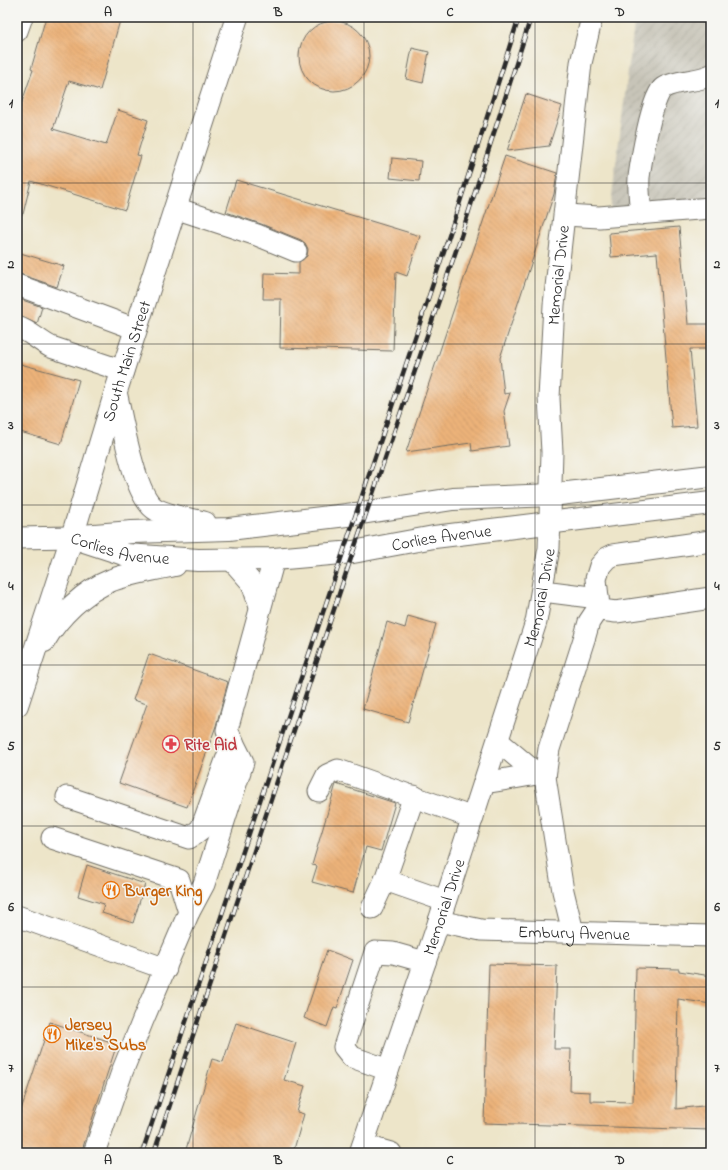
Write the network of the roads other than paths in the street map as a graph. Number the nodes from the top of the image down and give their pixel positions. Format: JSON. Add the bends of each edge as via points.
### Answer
{"nodes":[{"id":1,"x":22,"y":17,"type":"edge"},
{"id":2,"x":236,"y":17,"type":"edge"},
{"id":3,"x":592,"y":17,"type":"edge"},
{"id":4,"x":17,"y":31,"type":"edge"},
{"id":5,"x":711,"y":75,"type":"edge"},
{"id":6,"x":175,"y":208,"type":"junction"},
{"id":7,"x":711,"y":208,"type":"edge"},
{"id":8,"x":641,"y":214,"type":"junction"},
{"id":9,"x":565,"y":215,"type":"junction"},
{"id":10,"x":296,"y":251,"type":"dead end"},
{"id":11,"x":17,"y":285,"type":"edge"},
{"id":12,"x":17,"y":327,"type":"edge"},
{"id":13,"x":136,"y":329,"type":"junction"},
{"id":14,"x":123,"y":371,"type":"junction"},
{"id":15,"x":116,"y":391,"type":"junction"},
{"id":16,"x":711,"y":476,"type":"edge"},
{"id":17,"x":551,"y":495,"type":"junction"},
{"id":18,"x":711,"y":503,"type":"edge"},
{"id":19,"x":549,"y":523,"type":"junction"},
{"id":20,"x":229,"y":529,"type":"junction"},
{"id":21,"x":72,"y":537,"type":"junction"},
{"id":22,"x":17,"y":538,"type":"edge"},
{"id":23,"x":711,"y":541,"type":"edge"},
{"id":24,"x":231,"y":559,"type":"junction"},
{"id":25,"x":274,"y":559,"type":"junction"},
{"id":26,"x":198,"y":560,"type":"junction"},
{"id":27,"x":543,"y":590,"type":"junction"},
{"id":28,"x":711,"y":598,"type":"edge"},
{"id":29,"x":598,"y":602,"type":"junction"},
{"id":30,"x":260,"y":607,"type":"junction"},
{"id":31,"x":32,"y":661,"type":"junction"},
{"id":32,"x":19,"y":689,"type":"edge"},
{"id":33,"x":498,"y":740,"type":"junction"},
{"id":34,"x":233,"y":741,"type":"junction"},
{"id":35,"x":541,"y":775,"type":"junction"},
{"id":36,"x":484,"y":783,"type":"junction"},
{"id":37,"x":319,"y":791,"type":"dead end"},
{"id":38,"x":414,"y":796,"type":"junction"},
{"id":39,"x":67,"y":797,"type":"dead end"},
{"id":40,"x":473,"y":818,"type":"junction"},
{"id":41,"x":52,"y":838,"type":"dead end"},
{"id":42,"x":385,"y":880,"type":"junction"},
{"id":43,"x":445,"y":901,"type":"junction"},
{"id":44,"x":372,"y":908,"type":"dead end"},
{"id":45,"x":189,"y":912,"type":"junction"},
{"id":46,"x":19,"y":915,"type":"edge"},
{"id":47,"x":438,"y":921,"type":"junction"},
{"id":48,"x":573,"y":932,"type":"junction"},
{"id":49,"x":711,"y":936,"type":"edge"},
{"id":50,"x":425,"y":962,"type":"junction"},
{"id":51,"x":166,"y":969,"type":"junction"},
{"id":52,"x":388,"y":1070,"type":"junction"},
{"id":53,"x":361,"y":1149,"type":"edge"},
{"id":54,"x":94,"y":1153,"type":"edge"},
{"id":55,"x":391,"y":1153,"type":"edge"}],
"edges":[{"from":1,"to":4,"type":"street"},
{"from":2,"to":6,"type":"main road","name":"South Main Street"},
{"from":3,"to":9,"type":"street","name":"Memorial Drive","via":[[581,63]]},
{"from":5,"to":8,"type":"street","via":[[701,80],[670,85],[657,95],[639,177]]},
{"from":6,"to":10,"type":"street","via":[[257,235]]},
{"from":6,"to":13,"type":"main road","name":"South Main Street"},
{"from":7,"to":8,"type":"street"},
{"from":8,"to":9,"type":"street","via":[[599,217]]},
{"from":9,"to":17,"type":"street","name":"Memorial Drive","via":[[551,354]]},
{"from":11,"to":13,"type":"street"},
{"from":12,"to":14,"type":"street","via":[[51,347]]},
{"from":13,"to":14,"type":"main road","name":"South Main Street"},
{"from":14,"to":15,"type":"main road","name":"South Main Street"},
{"from":15,"to":20,"type":"main road","via":[[139,488],[156,510]]},
{"from":15,"to":21,"type":"main road","name":"South Main Street"},
{"from":16,"to":17,"type":"main road","name":"Corlies Avenue"},
{"from":17,"to":19,"type":"street","name":"Memorial Drive"},
{"from":17,"to":20,"type":"main road","name":"Corlies Avenue","via":[[453,499]]},
{"from":18,"to":19,"type":"main road","name":"Corlies Avenue"},
{"from":19,"to":25,"type":"main road","name":"Corlies Avenue","via":[[434,536],[353,552]]},
{"from":19,"to":27,"type":"street","name":"Memorial Drive","via":[[549,548]]},
{"from":20,"to":21,"type":"main road","name":"Corlies Avenue"},
{"from":21,"to":22,"type":"street"},
{"from":21,"to":26,"type":"main road","name":"Corlies Avenue","via":[[127,555]]},
{"from":21,"to":31,"type":"main road","name":"South Main Street"},
{"from":23,"to":29,"type":"street","via":[[607,558],[600,566],[596,579]]},
{"from":24,"to":25,"type":"main road","name":"Corlies Avenue"},
{"from":24,"to":26,"type":"main road","name":"Corlies Avenue"},
{"from":24,"to":30,"type":"street","via":[[252,584]]},
{"from":25,"to":30,"type":"street"},
{"from":26,"to":31,"type":"main road","via":[[112,580],[90,592],[70,608],[48,634]]},
{"from":27,"to":29,"type":"street"},
{"from":27,"to":33,"type":"street","name":"Memorial Drive","via":[[536,622]]},
{"from":28,"to":29,"type":"street","via":[[616,612],[601,610]]},
{"from":29,"to":35,"type":"street","via":[[582,643]]},
{"from":30,"to":34,"type":"street","via":[[228,730]]},
{"from":31,"to":32,"type":"main road","name":"South Main Street"},
{"from":33,"to":35,"type":"street"},
{"from":33,"to":36,"type":"street","name":"Memorial Drive"},
{"from":34,"to":39,"type":"street","via":[[201,829],[188,838]]},
{"from":34,"to":45,"type":"street","via":[[243,762],[204,884]]},
{"from":35,"to":36,"type":"street"},
{"from":35,"to":48,"type":"street"},
{"from":36,"to":40,"type":"street","name":"Memorial Drive"},
{"from":37,"to":38,"type":"street","via":[[328,775],[338,770]]},
{"from":38,"to":40,"type":"street"},
{"from":38,"to":42,"type":"street"},
{"from":40,"to":43,"type":"street","name":"Memorial Drive"},
{"from":41,"to":45,"type":"street","via":[[179,880]]},
{"from":42,"to":43,"type":"street"},
{"from":42,"to":44,"type":"street"},
{"from":43,"to":47,"type":"street","name":"Memorial Drive"},
{"from":45,"to":51,"type":"street"},
{"from":46,"to":51,"type":"street"},
{"from":47,"to":48,"type":"street","name":"Embury Avenue","via":[[481,930]]},
{"from":47,"to":50,"type":"street","name":"Memorial Drive"},
{"from":48,"to":49,"type":"street","name":"Embury Avenue"},
{"from":50,"to":52,"type":"street","name":"Memorial Drive"},
{"from":50,"to":52,"type":"street","via":[[393,953],[376,952],[356,1008],[344,1047],[352,1057]]},
{"from":51,"to":54,"type":"street","via":[[122,1072]]},
{"from":52,"to":53,"type":"street","name":"Memorial Drive"},
{"from":53,"to":55,"type":"street"}]}
